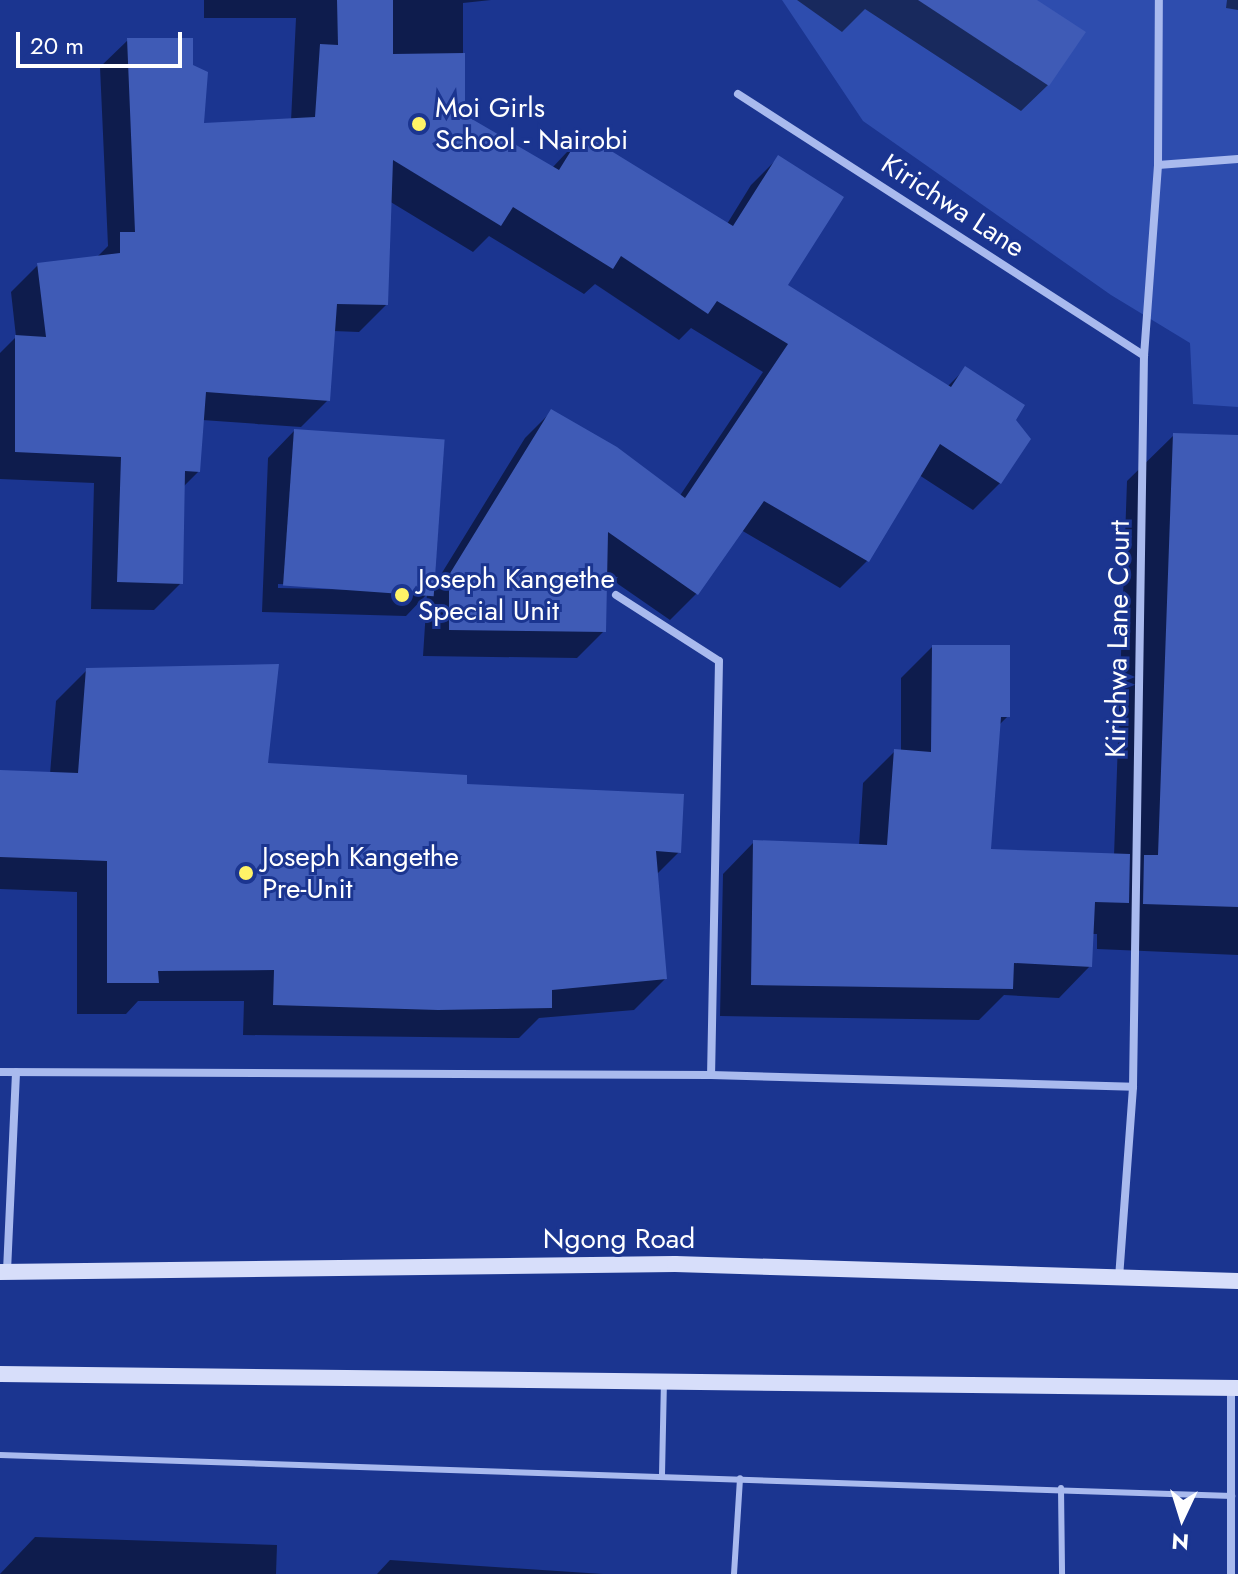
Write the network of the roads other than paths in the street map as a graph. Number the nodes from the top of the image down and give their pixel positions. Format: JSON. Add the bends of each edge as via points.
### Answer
{"nodes":[{"id":1,"x":1159,"y":0,"type":"edge"},
{"id":2,"x":738,"y":94,"type":"dead end"},
{"id":3,"x":1238,"y":159,"type":"edge"},
{"id":4,"x":1158,"y":165,"type":"junction"},
{"id":5,"x":1144,"y":356,"type":"junction"},
{"id":6,"x":616,"y":595,"type":"dead end"},
{"id":7,"x":0,"y":1072,"type":"edge"},
{"id":8,"x":16,"y":1072,"type":"junction"},
{"id":9,"x":711,"y":1075,"type":"junction"},
{"id":10,"x":1133,"y":1087,"type":"junction"},
{"id":11,"x":4,"y":1272,"type":"edge"},
{"id":12,"x":1119,"y":1278,"type":"junction"},
{"id":13,"x":1238,"y":1281,"type":"edge"},
{"id":14,"x":0,"y":1374,"type":"edge"},
{"id":15,"x":664,"y":1379,"type":"junction"},
{"id":16,"x":1235,"y":1388,"type":"edge"},
{"id":17,"x":0,"y":1455,"type":"edge"},
{"id":18,"x":662,"y":1475,"type":"junction"},
{"id":19,"x":740,"y":1478,"type":"junction"},
{"id":20,"x":1061,"y":1488,"type":"junction"},
{"id":21,"x":1232,"y":1496,"type":"junction"},
{"id":22,"x":734,"y":1574,"type":"edge"},
{"id":23,"x":1062,"y":1574,"type":"edge"},
{"id":24,"x":1231,"y":1574,"type":"edge"}],
"edges":[{"from":1,"to":4,"type":"street","name":"Kirichwa Lane Court"},
{"from":2,"to":5,"type":"street","name":"Kirichwa Lane"},
{"from":3,"to":4,"type":"street"},
{"from":4,"to":5,"type":"street","name":"Kirichwa Lane Court"},
{"from":5,"to":10,"type":"street","name":"Kirichwa Lane Court"},
{"from":6,"to":9,"type":"street","via":[[719,661]]},
{"from":7,"to":8,"type":"street"},
{"from":8,"to":9,"type":"street"},
{"from":8,"to":11,"type":"street"},
{"from":9,"to":10,"type":"street"},
{"from":10,"to":12,"type":"street","name":"Kirichwa Lane Court"},
{"from":11,"to":12,"type":"main road","name":"Ngong Road","via":[[675,1264]]},
{"from":12,"to":13,"type":"main road","name":"Ngong Road"},
{"from":14,"to":15,"type":"main road"},
{"from":15,"to":16,"type":"main road"},
{"from":15,"to":18,"type":"lane"},
{"from":16,"to":21,"type":"street"},
{"from":17,"to":18,"type":"lane"},
{"from":18,"to":19,"type":"lane"},
{"from":19,"to":20,"type":"lane"},
{"from":19,"to":22,"type":"lane"},
{"from":20,"to":21,"type":"lane"},
{"from":20,"to":23,"type":"lane"},
{"from":21,"to":24,"type":"street"}]}
